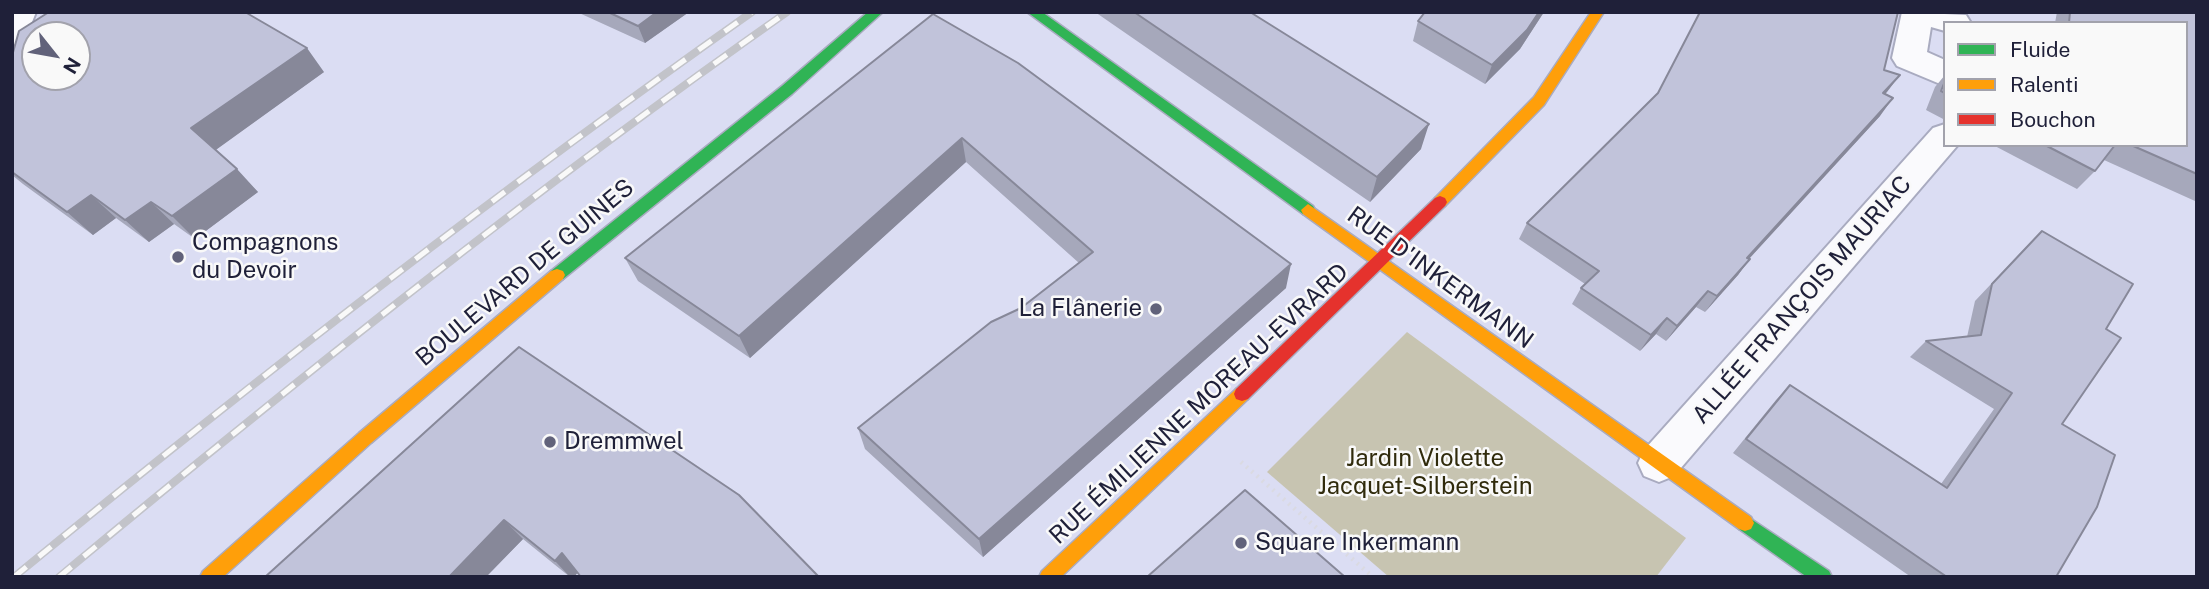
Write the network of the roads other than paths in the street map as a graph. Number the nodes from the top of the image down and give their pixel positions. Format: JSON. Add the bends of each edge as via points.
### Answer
{"nodes":[{"id":1,"x":20,"y":12,"type":"edge"},
{"id":2,"x":877,"y":12,"type":"edge"},
{"id":3,"x":1033,"y":12,"type":"edge"},
{"id":4,"x":1598,"y":12,"type":"edge"},
{"id":5,"x":1919,"y":12,"type":"edge"},
{"id":6,"x":1948,"y":21,"type":"edge"},
{"id":7,"x":12,"y":34,"type":"edge"},
{"id":8,"x":1943,"y":73,"type":"edge"},
{"id":9,"x":1943,"y":139,"type":"edge"},
{"id":10,"x":1380,"y":263,"type":"junction"},
{"id":11,"x":1659,"y":463,"type":"junction"},
{"id":12,"x":209,"y":577,"type":"edge"},
{"id":13,"x":1048,"y":577,"type":"edge"},
{"id":14,"x":1824,"y":577,"type":"edge"}],
"edges":[{"from":1,"to":7,"type":"street"},
{"from":2,"to":12,"type":"street","name":"BOULEVARD DE GUINES","via":[[831,56],[634,211],[350,448]]},
{"from":3,"to":10,"type":"street","name":"RUE D'INKERMANN"},
{"from":4,"to":10,"type":"street","name":"RUE ÉMILIENNE MOREAU-EVRARD","via":[[1539,101]]},
{"from":5,"to":6,"type":"street"},
{"from":5,"to":8,"type":"street","via":[[1909,58]]},
{"from":9,"to":11,"type":"street","name":"ALLÉE FRANÇOIS MAURIAC"},
{"from":10,"to":11,"type":"street","name":"RUE D'INKERMANN"},
{"from":10,"to":13,"type":"street","name":"RUE ÉMILIENNE MOREAU-EVRARD"},
{"from":11,"to":14,"type":"street","name":"RUE D'INKERMANN"}]}
